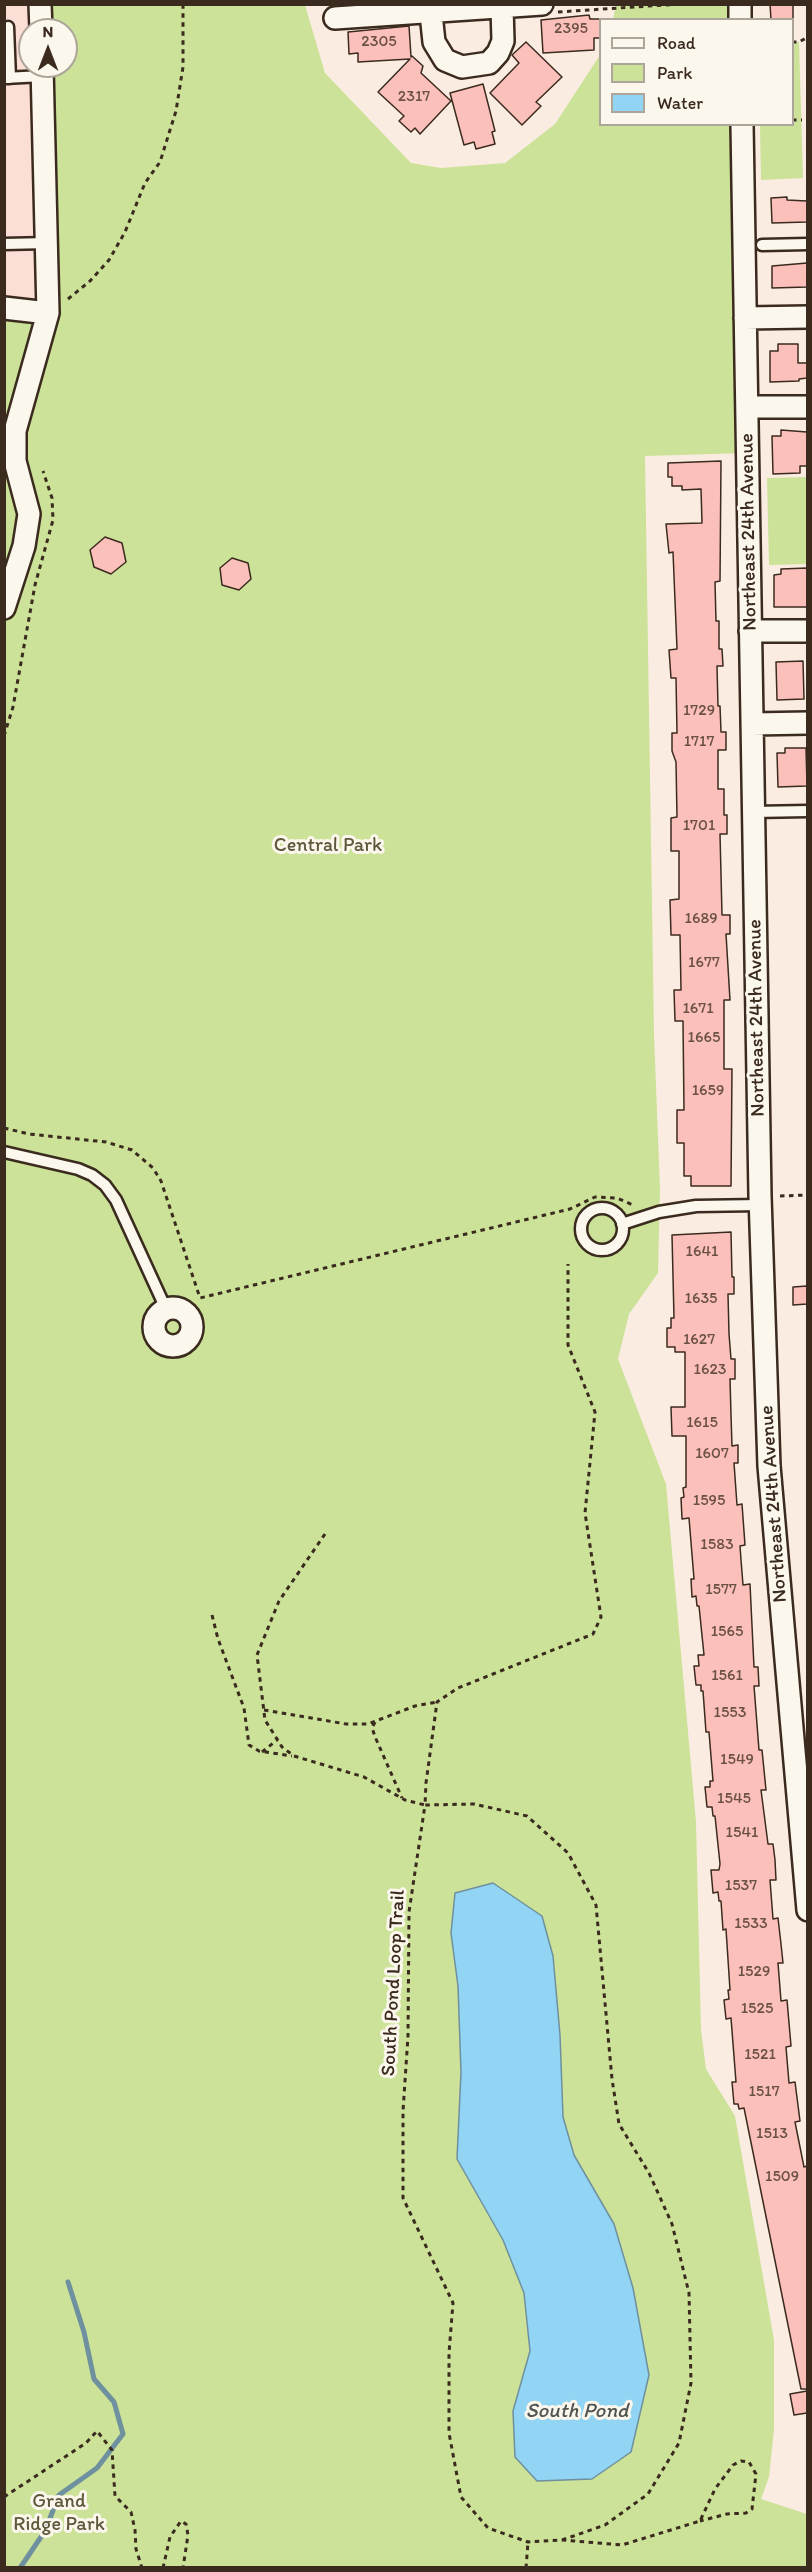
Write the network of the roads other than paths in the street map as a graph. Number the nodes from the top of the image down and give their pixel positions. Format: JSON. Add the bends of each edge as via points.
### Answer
{"nodes":[{"id":1,"x":502,"y":7,"type":"junction"},
{"id":2,"x":430,"y":8,"type":"edge"},
{"id":3,"x":546,"y":8,"type":"edge"},
{"id":4,"x":334,"y":18,"type":"dead end"},
{"id":5,"x":8,"y":27,"type":"dead end"},
{"id":6,"x":7,"y":78,"type":"edge"},
{"id":7,"x":43,"y":78,"type":"edge"},
{"id":8,"x":742,"y":126,"type":"edge"},
{"id":9,"x":48,"y":243,"type":"junction"},
{"id":10,"x":4,"y":244,"type":"edge"},
{"id":11,"x":807,"y":244,"type":"edge"},
{"id":12,"x":762,"y":245,"type":"dead end"},
{"id":13,"x":4,"y":308,"type":"edge"},
{"id":14,"x":48,"y":313,"type":"junction"},
{"id":15,"x":807,"y":317,"type":"edge"},
{"id":16,"x":745,"y":318,"type":"junction"},
{"id":17,"x":807,"y":406,"type":"edge"},
{"id":18,"x":747,"y":408,"type":"junction"},
{"id":19,"x":4,"y":608,"type":"edge"},
{"id":20,"x":807,"y":631,"type":"edge"},
{"id":21,"x":750,"y":632,"type":"junction"},
{"id":22,"x":807,"y":723,"type":"edge"},
{"id":23,"x":752,"y":724,"type":"junction"},
{"id":24,"x":807,"y":811,"type":"edge"},
{"id":25,"x":753,"y":812,"type":"junction"},
{"id":26,"x":4,"y":1152,"type":"edge"},
{"id":27,"x":760,"y":1205,"type":"junction"},
{"id":28,"x":622,"y":1224,"type":"dead end"},
{"id":29,"x":166,"y":1309,"type":"dead end"},
{"id":30,"x":800,"y":1736,"type":"edge"},
{"id":31,"x":807,"y":1910,"type":"edge"}],
"edges":[{"from":1,"to":2,"type":"street"},
{"from":1,"to":2,"type":"street","via":[[503,41],[498,53],[489,63],[462,67],[445,60],[434,42]]},
{"from":1,"to":3,"type":"street"},
{"from":2,"to":4,"type":"street"},
{"from":5,"to":6,"type":"lane"},
{"from":7,"to":9,"type":"street"},
{"from":8,"to":16,"type":"street","name":"Northeast 24th Avenue"},
{"from":9,"to":10,"type":"lane"},
{"from":9,"to":14,"type":"street"},
{"from":11,"to":12,"type":"lane"},
{"from":13,"to":14,"type":"street"},
{"from":14,"to":19,"type":"street","via":[[15,431],[15,461],[29,514],[24,546]]},
{"from":15,"to":16,"type":"street"},
{"from":16,"to":18,"type":"street","name":"Northeast 24th Avenue"},
{"from":17,"to":18,"type":"street"},
{"from":18,"to":21,"type":"street","name":"Northeast 24th Avenue"},
{"from":20,"to":21,"type":"street"},
{"from":21,"to":23,"type":"street","name":"Northeast 24th Avenue"},
{"from":22,"to":23,"type":"street"},
{"from":23,"to":25,"type":"street","name":"Northeast 24th Avenue"},
{"from":24,"to":25,"type":"lane"},
{"from":25,"to":27,"type":"street","name":"Northeast 24th Avenue"},
{"from":26,"to":29,"type":"lane","via":[[78,1169],[105,1185],[116,1200]]},
{"from":27,"to":28,"type":"lane","via":[[696,1206]]},
{"from":27,"to":30,"type":"street","name":"Northeast 24th Avenue","via":[[769,1466]]},
{"from":30,"to":31,"type":"street","name":"Northeast 24th Avenue"}]}
